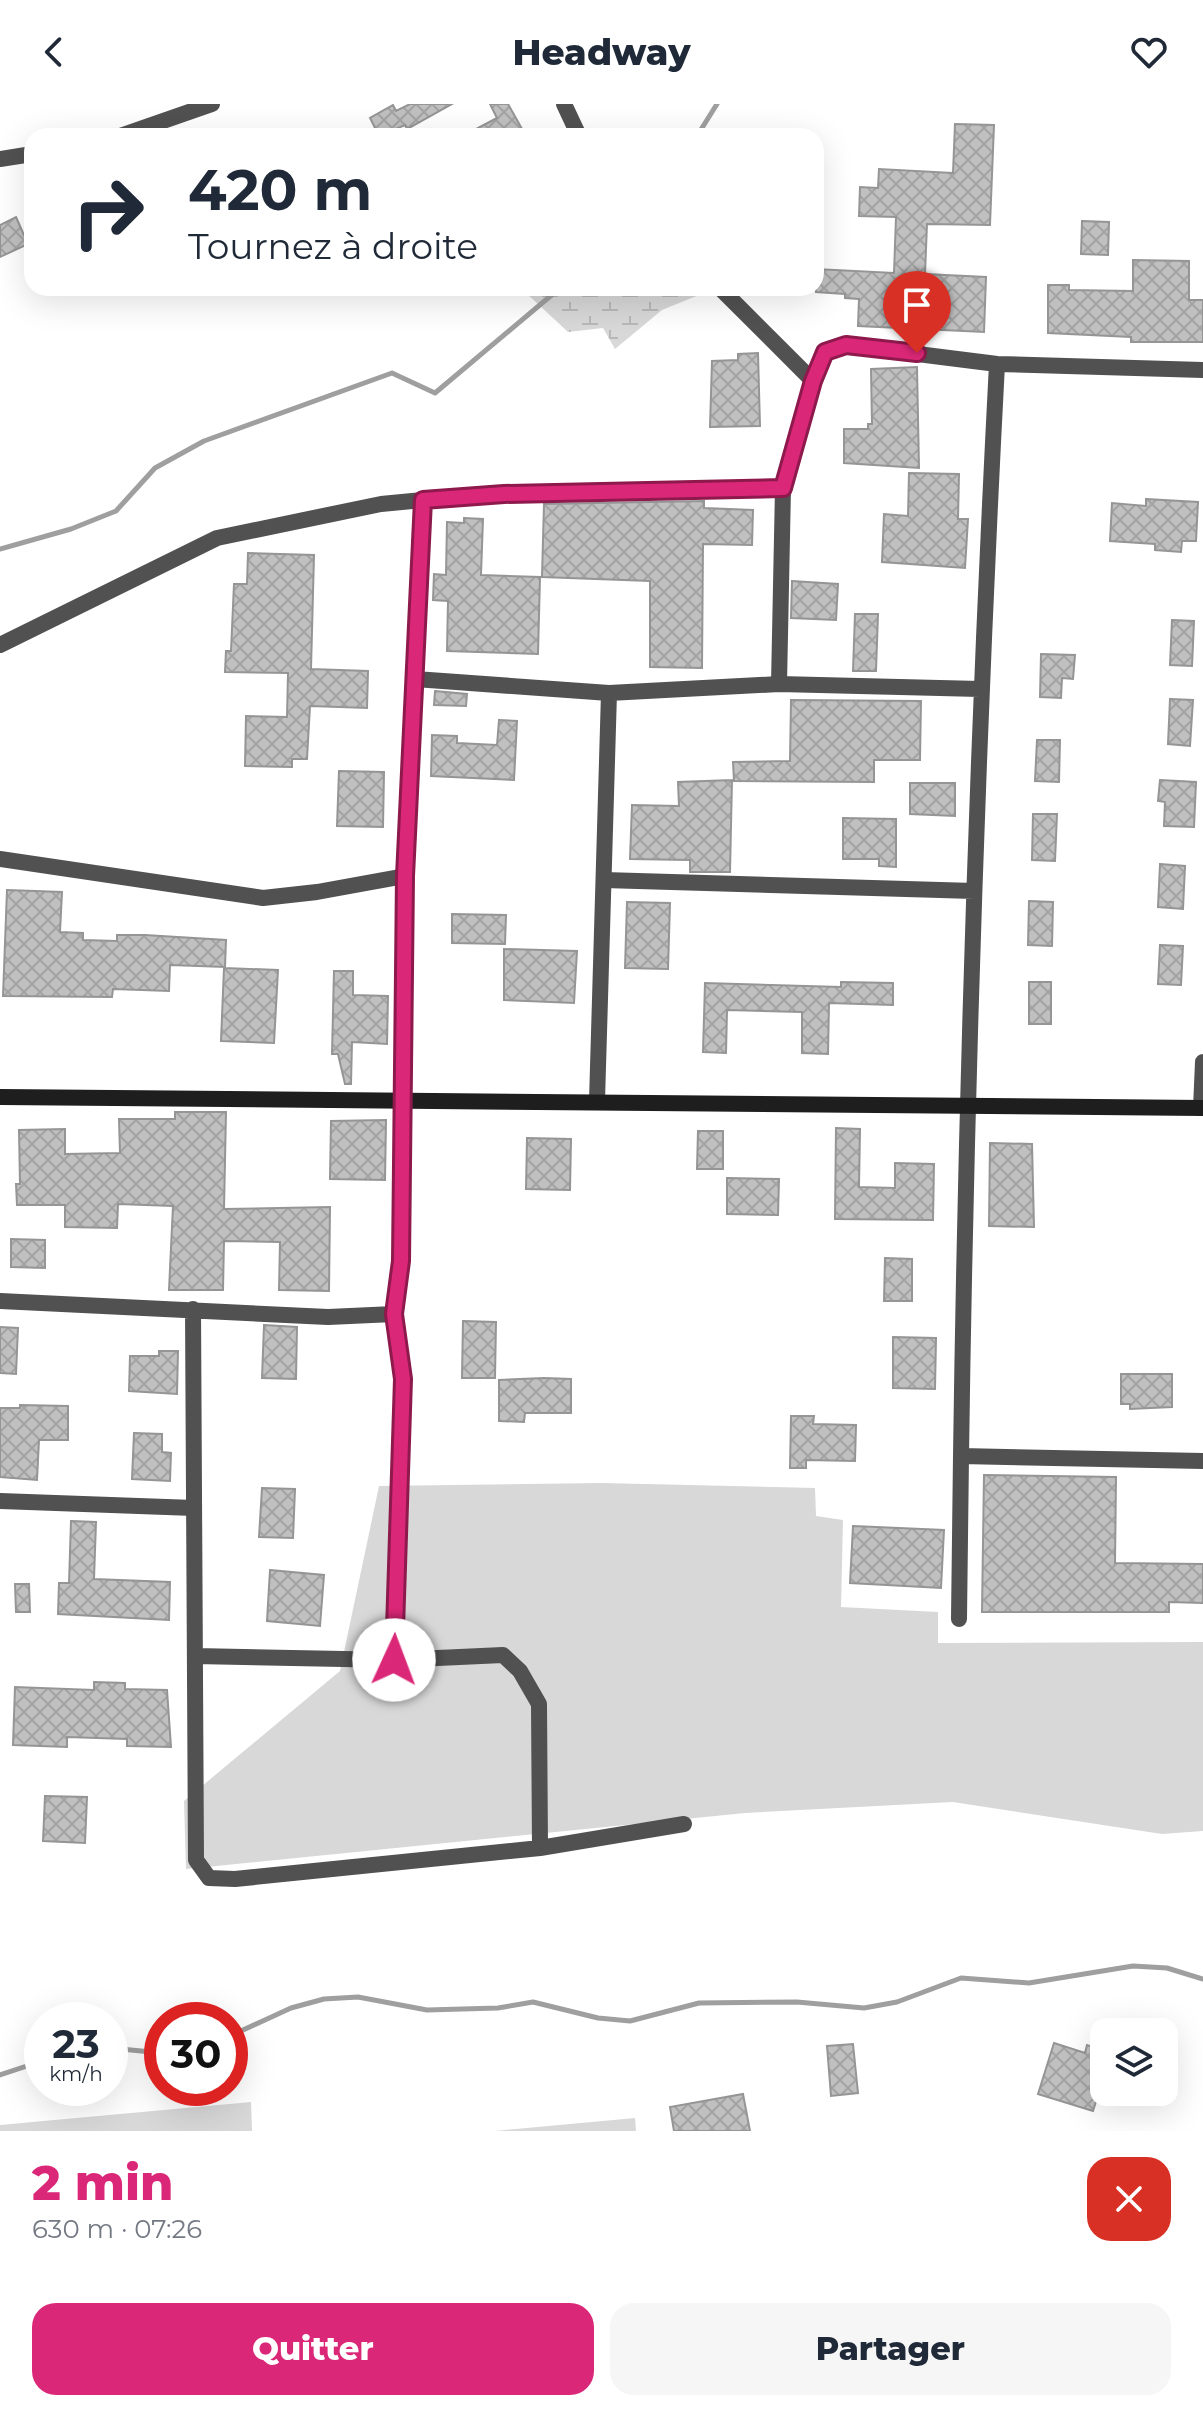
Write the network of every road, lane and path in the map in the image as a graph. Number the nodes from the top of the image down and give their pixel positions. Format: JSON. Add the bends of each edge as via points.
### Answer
{"nodes":[{"id":1,"x":212,"y":104,"type":"edge"},
{"id":2,"x":564,"y":104,"type":"edge"},
{"id":3,"x":143,"y":128,"type":"edge"},
{"id":4,"x":575,"y":128,"type":"edge"},
{"id":5,"x":24,"y":155,"type":"edge"},
{"id":6,"x":0,"y":159,"type":"edge"},
{"id":7,"x":728,"y":296,"type":"edge"},
{"id":8,"x":997,"y":364,"type":"junction"},
{"id":9,"x":1203,"y":370,"type":"edge"},
{"id":10,"x":813,"y":381,"type":"junction"},
{"id":11,"x":783,"y":488,"type":"junction"},
{"id":12,"x":423,"y":500,"type":"junction"},
{"id":13,"x":0,"y":645,"type":"edge"},
{"id":14,"x":415,"y":679,"type":"junction"},
{"id":15,"x":779,"y":684,"type":"junction"},
{"id":16,"x":980,"y":689,"type":"junction"},
{"id":17,"x":609,"y":693,"type":"junction"},
{"id":18,"x":0,"y":859,"type":"edge"},
{"id":19,"x":405,"y":876,"type":"junction"},
{"id":20,"x":604,"y":880,"type":"junction"},
{"id":21,"x":974,"y":891,"type":"junction"},
{"id":22,"x":1203,"y":1062,"type":"edge"},
{"id":23,"x":0,"y":1097,"type":"edge"},
{"id":24,"x":401,"y":1099,"type":"junction"},
{"id":25,"x":597,"y":1101,"type":"junction"},
{"id":26,"x":966,"y":1107,"type":"junction"},
{"id":27,"x":1202,"y":1108,"type":"edge"},
{"id":28,"x":0,"y":1301,"type":"edge"},
{"id":29,"x":193,"y":1309,"type":"junction"},
{"id":30,"x":394,"y":1314,"type":"junction"},
{"id":31,"x":961,"y":1456,"type":"junction"},
{"id":32,"x":1203,"y":1461,"type":"edge"},
{"id":33,"x":0,"y":1501,"type":"edge"},
{"id":34,"x":194,"y":1508,"type":"junction"},
{"id":35,"x":959,"y":1619,"type":"dead end"},
{"id":36,"x":195,"y":1656,"type":"junction"},
{"id":37,"x":394,"y":1660,"type":"junction"},
{"id":38,"x":684,"y":1824,"type":"dead end"},
{"id":39,"x":540,"y":1848,"type":"junction"}],
"edges":[{"from":1,"to":3,"type":"street"},
{"from":2,"to":4,"type":"street"},
{"from":5,"to":6,"type":"street"},
{"from":7,"to":10,"type":"street"},
{"from":8,"to":9,"type":"street"},
{"from":8,"to":10,"type":"street","via":[[846,345],[825,352]]},
{"from":8,"to":16,"type":"street"},
{"from":10,"to":11,"type":"street"},
{"from":11,"to":12,"type":"street"},
{"from":11,"to":15,"type":"street"},
{"from":12,"to":13,"type":"street","via":[[217,538]]},
{"from":12,"to":14,"type":"street"},
{"from":14,"to":17,"type":"street"},
{"from":14,"to":19,"type":"street"},
{"from":15,"to":16,"type":"street"},
{"from":15,"to":17,"type":"street"},
{"from":16,"to":21,"type":"street"},
{"from":17,"to":20,"type":"street"},
{"from":18,"to":19,"type":"street","via":[[263,898]]},
{"from":19,"to":24,"type":"street"},
{"from":20,"to":21,"type":"street"},
{"from":20,"to":25,"type":"street"},
{"from":21,"to":26,"type":"street"},
{"from":22,"to":27,"type":"street"},
{"from":23,"to":24,"type":"street"},
{"from":24,"to":25,"type":"street"},
{"from":24,"to":30,"type":"street","via":[[401,1261]]},
{"from":25,"to":26,"type":"street"},
{"from":26,"to":27,"type":"street"},
{"from":26,"to":31,"type":"street"},
{"from":28,"to":29,"type":"street"},
{"from":29,"to":30,"type":"street","via":[[328,1317]]},
{"from":29,"to":34,"type":"street"},
{"from":30,"to":37,"type":"street","via":[[403,1379]]},
{"from":31,"to":32,"type":"street"},
{"from":31,"to":35,"type":"street"},
{"from":33,"to":34,"type":"street"},
{"from":34,"to":36,"type":"street"},
{"from":36,"to":37,"type":"street"},
{"from":36,"to":39,"type":"street","via":[[196,1860],[209,1878]]},
{"from":37,"to":39,"type":"street","via":[[503,1655],[520,1671],[539,1704]]},
{"from":38,"to":39,"type":"street"}]}
